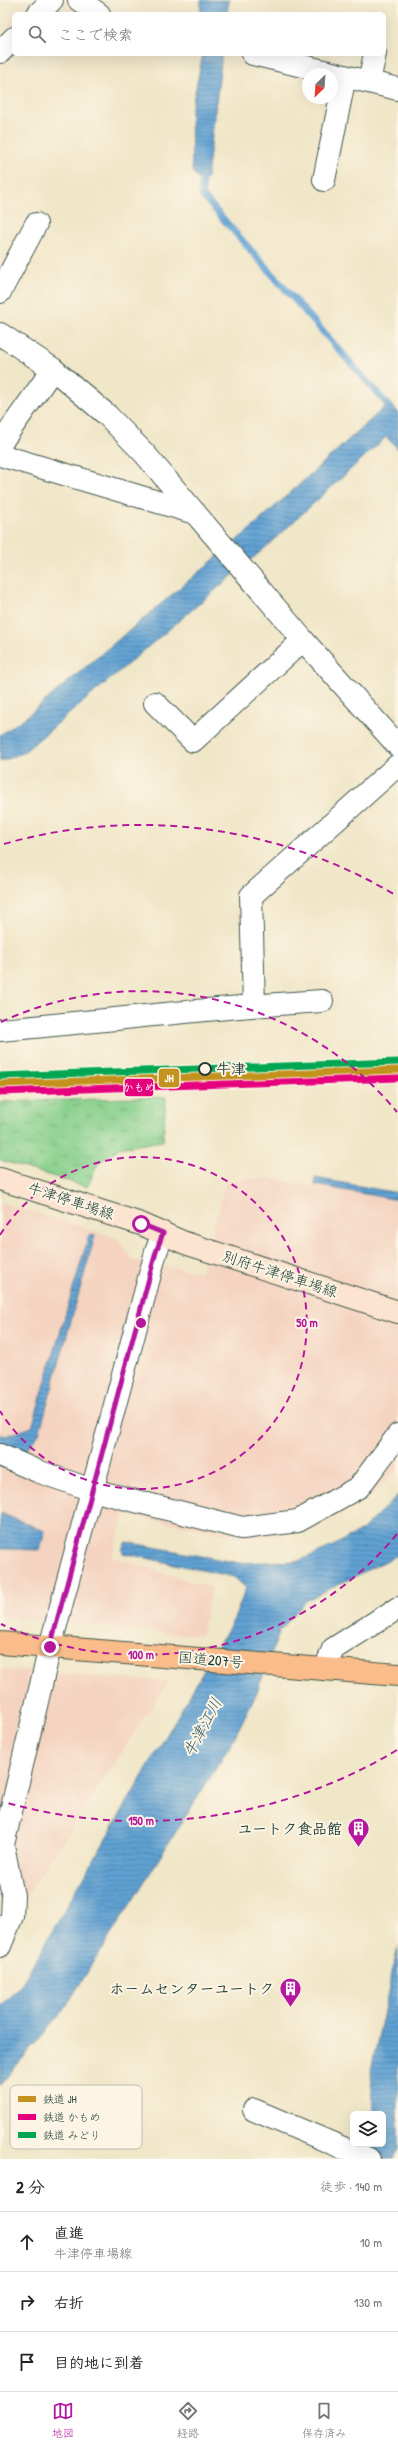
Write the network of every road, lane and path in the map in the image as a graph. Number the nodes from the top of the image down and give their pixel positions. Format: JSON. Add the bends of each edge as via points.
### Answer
{"nodes":[{"id":1,"x":52,"y":0,"type":"edge"},
{"id":2,"x":79,"y":0,"type":"edge"},
{"id":3,"x":40,"y":12,"type":"edge"},
{"id":4,"x":96,"y":12,"type":"edge"},
{"id":5,"x":261,"y":56,"type":"edge"},
{"id":6,"x":375,"y":56,"type":"edge"},
{"id":7,"x":345,"y":76,"type":"junction"},
{"id":8,"x":369,"y":81,"type":"junction"},
{"id":9,"x":398,"y":89,"type":"edge"},
{"id":10,"x":324,"y":180,"type":"dead end"},
{"id":11,"x":36,"y":224,"type":"dead end"},
{"id":12,"x":0,"y":292,"type":"edge"},
{"id":13,"x":0,"y":334,"type":"edge"},
{"id":14,"x":53,"y":369,"type":"junction"},
{"id":15,"x":0,"y":444,"type":"edge"},
{"id":16,"x":0,"y":455,"type":"edge"},
{"id":17,"x":195,"y":513,"type":"junction"},
{"id":18,"x":302,"y":640,"type":"junction"},
{"id":19,"x":155,"y":703,"type":"dead end"},
{"id":20,"x":398,"y":746,"type":"edge"},
{"id":21,"x":398,"y":765,"type":"edge"},
{"id":22,"x":322,"y":1001,"type":"dead end"},
{"id":23,"x":254,"y":1005,"type":"junction"},
{"id":24,"x":0,"y":1030,"type":"edge"},
{"id":25,"x":0,"y":1179,"type":"edge"},
{"id":26,"x":163,"y":1233,"type":"junction"},
{"id":27,"x":398,"y":1312,"type":"edge"},
{"id":28,"x":398,"y":1435,"type":"edge"},
{"id":29,"x":0,"y":1455,"type":"edge"},
{"id":30,"x":92,"y":1490,"type":"junction"},
{"id":31,"x":398,"y":1608,"type":"edge"},
{"id":32,"x":0,"y":1643,"type":"edge"},
{"id":33,"x":50,"y":1647,"type":"junction"},
{"id":34,"x":317,"y":1668,"type":"junction"},
{"id":35,"x":398,"y":1675,"type":"edge"},
{"id":36,"x":0,"y":1946,"type":"edge"},
{"id":37,"x":254,"y":2110,"type":"dead end"},
{"id":38,"x":367,"y":2158,"type":"edge"}],
"edges":[{"from":1,"to":3,"type":"street"},
{"from":2,"to":4,"type":"street"},
{"from":5,"to":7,"type":"street"},
{"from":6,"to":8,"type":"street"},
{"from":7,"to":8,"type":"street"},
{"from":7,"to":10,"type":"street"},
{"from":8,"to":9,"type":"street"},
{"from":11,"to":12,"type":"street"},
{"from":13,"to":14,"type":"street"},
{"from":14,"to":15,"type":"street"},
{"from":14,"to":17,"type":"street","via":[[107,415],[144,453]]},
{"from":16,"to":17,"type":"street"},
{"from":17,"to":18,"type":"street"},
{"from":18,"to":19,"type":"street","via":[[193,741]]},
{"from":18,"to":20,"type":"street"},
{"from":21,"to":23,"type":"street","via":[[251,896]]},
{"from":22,"to":23,"type":"street"},
{"from":23,"to":24,"type":"street"},
{"from":25,"to":26,"type":"main road","name":"牛津停車場線"},
{"from":26,"to":27,"type":"main road","name":"別府牛津停車場線","via":[[185,1243]]},
{"from":26,"to":30,"type":"street"},
{"from":28,"to":30,"type":"street","via":[[359,1487],[298,1521],[242,1528]]},
{"from":29,"to":30,"type":"street","via":[[37,1472]]},
{"from":30,"to":33,"type":"street"},
{"from":31,"to":34,"type":"street","via":[[333,1649]]},
{"from":32,"to":33,"type":"highway","name":"国道207号"},
{"from":33,"to":34,"type":"highway","name":"国道207号"},
{"from":33,"to":36,"type":"street","via":[[3,1845],[13,1896],[12,1916]]},
{"from":34,"to":35,"type":"highway","name":"国道207号"},
{"from":37,"to":38,"type":"street"}]}
